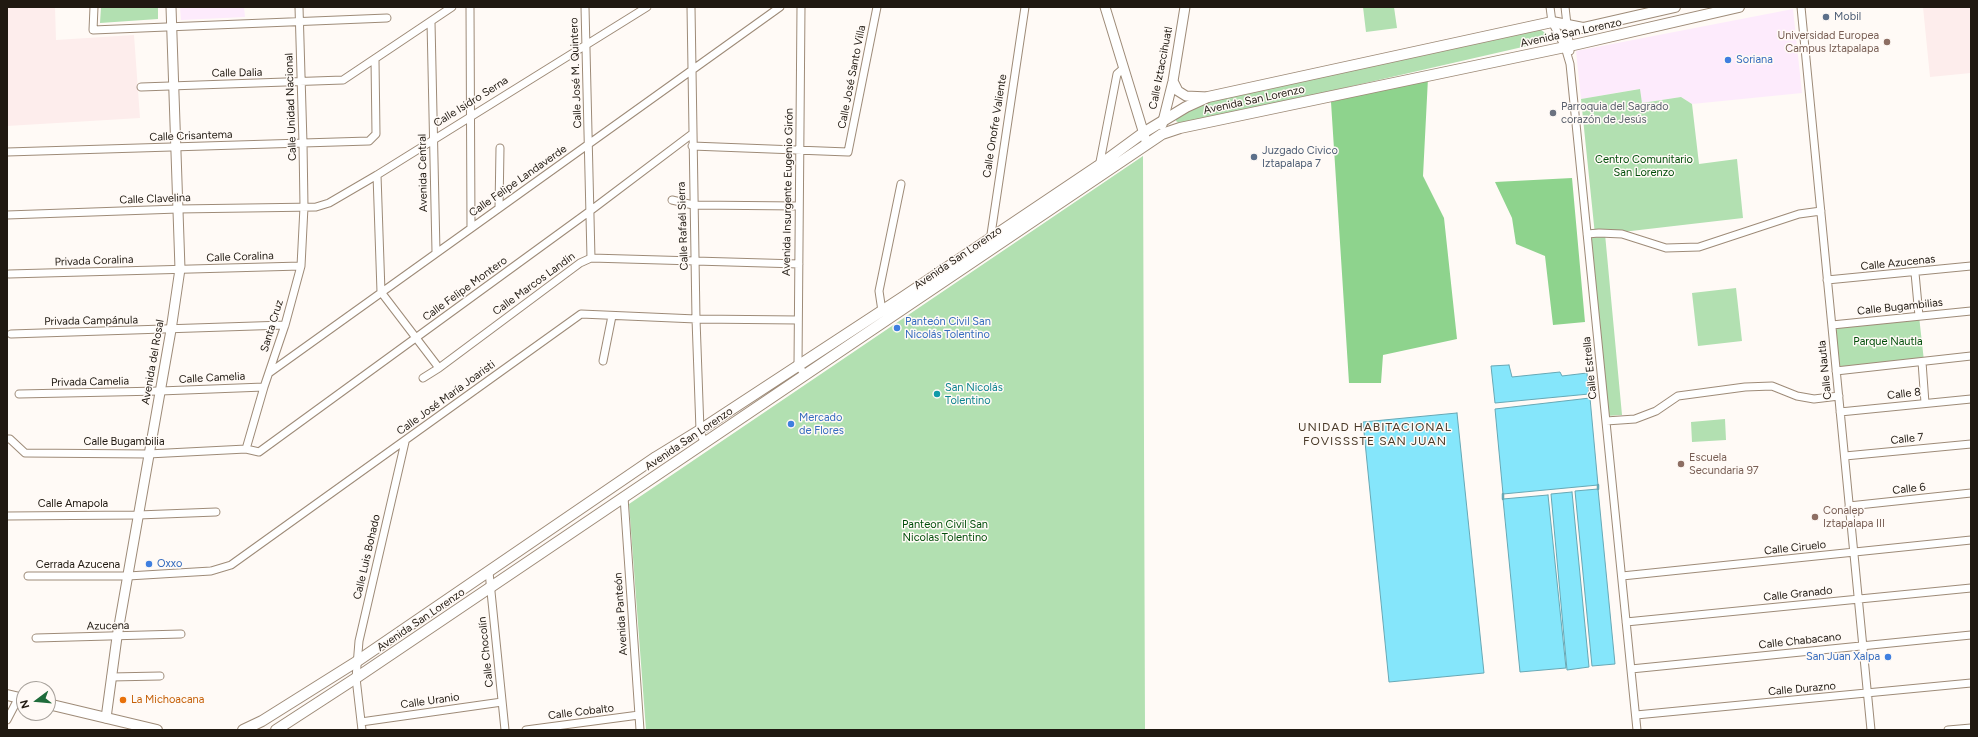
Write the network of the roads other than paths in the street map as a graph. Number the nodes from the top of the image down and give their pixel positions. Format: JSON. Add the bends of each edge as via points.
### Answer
{"nodes":[{"id":1,"x":94,"y":7,"type":"edge"},
{"id":2,"x":171,"y":7,"type":"edge"},
{"id":3,"x":298,"y":7,"type":"edge"},
{"id":4,"x":452,"y":7,"type":"edge"},
{"id":5,"x":470,"y":7,"type":"edge"},
{"id":6,"x":585,"y":7,"type":"edge"},
{"id":7,"x":647,"y":7,"type":"edge"},
{"id":8,"x":691,"y":7,"type":"edge"},
{"id":9,"x":780,"y":7,"type":"edge"},
{"id":10,"x":801,"y":7,"type":"edge"},
{"id":11,"x":877,"y":7,"type":"edge"},
{"id":12,"x":1025,"y":7,"type":"edge"},
{"id":13,"x":1105,"y":7,"type":"edge"},
{"id":14,"x":1185,"y":7,"type":"edge"},
{"id":15,"x":1550,"y":7,"type":"edge"},
{"id":16,"x":1565,"y":7,"type":"edge"},
{"id":17,"x":1674,"y":7,"type":"edge"},
{"id":18,"x":1739,"y":7,"type":"edge"},
{"id":19,"x":1800,"y":7,"type":"edge"},
{"id":20,"x":387,"y":18,"type":"dead end"},
{"id":21,"x":299,"y":22,"type":"junction"},
{"id":22,"x":431,"y":22,"type":"junction"},
{"id":23,"x":1552,"y":22,"type":"junction"},
{"id":24,"x":172,"y":26,"type":"junction"},
{"id":25,"x":1567,"y":26,"type":"junction"},
{"id":26,"x":586,"y":43,"type":"junction"},
{"id":27,"x":1567,"y":47,"type":"junction"},
{"id":28,"x":375,"y":60,"type":"junction"},
{"id":29,"x":1124,"y":68,"type":"junction"},
{"id":30,"x":691,"y":70,"type":"junction"},
{"id":31,"x":1173,"y":81,"type":"junction"},
{"id":32,"x":301,"y":83,"type":"junction"},
{"id":33,"x":174,"y":86,"type":"junction"},
{"id":34,"x":141,"y":87,"type":"dead end"},
{"id":35,"x":1208,"y":97,"type":"junction"},
{"id":36,"x":470,"y":116,"type":"junction"},
{"id":37,"x":1162,"y":123,"type":"junction"},
{"id":38,"x":692,"y":134,"type":"junction"},
{"id":39,"x":1143,"y":134,"type":"junction"},
{"id":40,"x":1162,"y":134,"type":"junction"},
{"id":41,"x":433,"y":138,"type":"junction"},
{"id":42,"x":303,"y":143,"type":"junction"},
{"id":43,"x":589,"y":144,"type":"junction"},
{"id":44,"x":1147,"y":144,"type":"junction"},
{"id":45,"x":692,"y":146,"type":"junction"},
{"id":46,"x":176,"y":147,"type":"junction"},
{"id":47,"x":500,"y":148,"type":"dead end"},
{"id":48,"x":800,"y":151,"type":"junction"},
{"id":49,"x":7,"y":152,"type":"edge"},
{"id":50,"x":1101,"y":170,"type":"junction"},
{"id":51,"x":377,"y":175,"type":"junction"},
{"id":52,"x":901,"y":184,"type":"dead end"},
{"id":53,"x":672,"y":200,"type":"dead end"},
{"id":54,"x":694,"y":205,"type":"junction"},
{"id":55,"x":799,"y":206,"type":"junction"},
{"id":56,"x":304,"y":207,"type":"junction"},
{"id":57,"x":178,"y":208,"type":"junction"},
{"id":58,"x":499,"y":208,"type":"junction"},
{"id":59,"x":590,"y":211,"type":"junction"},
{"id":60,"x":1820,"y":211,"type":"junction"},
{"id":61,"x":7,"y":215,"type":"edge"},
{"id":62,"x":471,"y":228,"type":"junction"},
{"id":63,"x":1587,"y":234,"type":"junction"},
{"id":64,"x":992,"y":243,"type":"junction"},
{"id":65,"x":436,"y":252,"type":"junction"},
{"id":66,"x":591,"y":258,"type":"junction"},
{"id":67,"x":695,"y":261,"type":"junction"},
{"id":68,"x":799,"y":264,"type":"junction"},
{"id":69,"x":301,"y":266,"type":"junction"},
{"id":70,"x":1971,"y":266,"type":"edge"},
{"id":71,"x":180,"y":270,"type":"junction"},
{"id":72,"x":1915,"y":272,"type":"junction"},
{"id":73,"x":9,"y":274,"type":"dead end"},
{"id":74,"x":1827,"y":280,"type":"junction"},
{"id":75,"x":381,"y":292,"type":"junction"},
{"id":76,"x":882,"y":311,"type":"junction"},
{"id":77,"x":1971,"y":311,"type":"edge"},
{"id":78,"x":612,"y":316,"type":"junction"},
{"id":79,"x":1920,"y":316,"type":"junction"},
{"id":80,"x":696,"y":319,"type":"junction"},
{"id":81,"x":798,"y":320,"type":"junction"},
{"id":82,"x":285,"y":325,"type":"junction"},
{"id":83,"x":1832,"y":326,"type":"junction"},
{"id":84,"x":171,"y":330,"type":"junction"},
{"id":85,"x":11,"y":334,"type":"dead end"},
{"id":86,"x":417,"y":338,"type":"junction"},
{"id":87,"x":1971,"y":356,"type":"edge"},
{"id":88,"x":603,"y":361,"type":"dead end"},
{"id":89,"x":1922,"y":362,"type":"junction"},
{"id":90,"x":798,"y":365,"type":"junction"},
{"id":91,"x":440,"y":368,"type":"junction"},
{"id":92,"x":1836,"y":371,"type":"junction"},
{"id":93,"x":269,"y":373,"type":"junction"},
{"id":94,"x":805,"y":375,"type":"junction"},
{"id":95,"x":423,"y":378,"type":"dead end"},
{"id":96,"x":264,"y":386,"type":"junction"},
{"id":97,"x":160,"y":391,"type":"junction"},
{"id":98,"x":19,"y":394,"type":"dead end"},
{"id":99,"x":1839,"y":396,"type":"junction"},
{"id":100,"x":1971,"y":399,"type":"edge"},
{"id":101,"x":1925,"y":403,"type":"junction"},
{"id":102,"x":1840,"y":412,"type":"junction"},
{"id":103,"x":1606,"y":421,"type":"junction"},
{"id":104,"x":700,"y":430,"type":"junction"},
{"id":105,"x":7,"y":439,"type":"edge"},
{"id":106,"x":405,"y":442,"type":"junction"},
{"id":107,"x":704,"y":443,"type":"junction"},
{"id":108,"x":1971,"y":444,"type":"edge"},
{"id":109,"x":246,"y":449,"type":"junction"},
{"id":110,"x":148,"y":454,"type":"junction"},
{"id":111,"x":1845,"y":456,"type":"junction"},
{"id":112,"x":1971,"y":493,"type":"edge"},
{"id":113,"x":624,"y":497,"type":"junction"},
{"id":114,"x":1850,"y":506,"type":"junction"},
{"id":115,"x":216,"y":512,"type":"dead end"},
{"id":116,"x":138,"y":515,"type":"junction"},
{"id":117,"x":7,"y":516,"type":"edge"},
{"id":118,"x":1971,"y":540,"type":"edge"},
{"id":119,"x":1854,"y":553,"type":"junction"},
{"id":120,"x":489,"y":572,"type":"junction"},
{"id":121,"x":28,"y":576,"type":"dead end"},
{"id":122,"x":128,"y":576,"type":"junction"},
{"id":123,"x":1622,"y":576,"type":"junction"},
{"id":124,"x":490,"y":587,"type":"junction"},
{"id":125,"x":1971,"y":588,"type":"edge"},
{"id":126,"x":450,"y":598,"type":"junction"},
{"id":127,"x":1859,"y":600,"type":"junction"},
{"id":128,"x":457,"y":610,"type":"junction"},
{"id":129,"x":1626,"y":622,"type":"junction"},
{"id":130,"x":181,"y":634,"type":"dead end"},
{"id":131,"x":1971,"y":635,"type":"edge"},
{"id":132,"x":117,"y":637,"type":"junction"},
{"id":133,"x":36,"y":638,"type":"dead end"},
{"id":134,"x":1863,"y":646,"type":"junction"},
{"id":135,"x":356,"y":662,"type":"junction"},
{"id":136,"x":1631,"y":669,"type":"junction"},
{"id":137,"x":160,"y":676,"type":"dead end"},
{"id":138,"x":111,"y":677,"type":"junction"},
{"id":139,"x":356,"y":678,"type":"junction"},
{"id":140,"x":1971,"y":683,"type":"edge"},
{"id":141,"x":1868,"y":694,"type":"junction"},
{"id":142,"x":502,"y":702,"type":"junction"},
{"id":143,"x":16,"y":706,"type":"edge"},
{"id":144,"x":56,"y":706,"type":"edge"},
{"id":145,"x":1636,"y":714,"type":"junction"},
{"id":146,"x":639,"y":715,"type":"junction"},
{"id":147,"x":106,"y":718,"type":"junction"},
{"id":148,"x":7,"y":720,"type":"edge"},
{"id":149,"x":361,"y":722,"type":"junction"},
{"id":150,"x":1971,"y":728,"type":"edge"},
{"id":151,"x":142,"y":729,"type":"edge"},
{"id":152,"x":157,"y":730,"type":"edge"},
{"id":153,"x":243,"y":730,"type":"edge"},
{"id":154,"x":276,"y":730,"type":"edge"},
{"id":155,"x":362,"y":730,"type":"edge"},
{"id":156,"x":505,"y":730,"type":"edge"},
{"id":157,"x":526,"y":730,"type":"edge"},
{"id":158,"x":640,"y":730,"type":"edge"},
{"id":159,"x":1637,"y":730,"type":"edge"},
{"id":160,"x":1871,"y":730,"type":"edge"},
{"id":161,"x":1948,"y":730,"type":"edge"}],
"edges":[{"from":1,"to":24,"type":"street","via":[[93,30]]},
{"from":2,"to":24,"type":"street","name":"Avenida del Rosal"},
{"from":3,"to":21,"type":"street","name":"Calle Unidad Nacional"},
{"from":4,"to":22,"type":"street","name":"Calle Dalia"},
{"from":5,"to":36,"type":"street"},
{"from":6,"to":26,"type":"street","name":"Calle José M. Quintero"},
{"from":7,"to":26,"type":"street","name":"Calle Isidro Serna"},
{"from":8,"to":30,"type":"street","name":"Calle Rafaél Sierra"},
{"from":9,"to":30,"type":"street","name":"Calle Felipe Landaverde"},
{"from":10,"to":48,"type":"street","name":"Avenida Insurgente Eugenio Girón"},
{"from":11,"to":48,"type":"street","name":"Calle José Santo Villa","via":[[848,152]]},
{"from":12,"to":64,"type":"street","name":"Calle Onofre Valiente"},
{"from":13,"to":29,"type":"street"},
{"from":14,"to":31,"type":"street","name":"Calle Iztaccihuatl"},
{"from":15,"to":23,"type":"street","name":"Calle Estrella"},
{"from":16,"to":25,"type":"street","name":"Calle Estrella"},
{"from":17,"to":25,"type":"main road","name":"Avenida San Lorenzo","via":[[1583,28]]},
{"from":18,"to":27,"type":"main road","name":"Avenida San Lorenzo"},
{"from":19,"to":60,"type":"street","name":"Calle Nautla"},
{"from":20,"to":21,"type":"street"},
{"from":21,"to":24,"type":"street"},
{"from":21,"to":32,"type":"street","name":"Calle Unidad Nacional"},
{"from":22,"to":28,"type":"street","name":"Calle Dalia"},
{"from":22,"to":41,"type":"street","name":"Avenida Central"},
{"from":23,"to":25,"type":"main road","name":"Avenida San Lorenzo"},
{"from":23,"to":27,"type":"street","name":"Calle Estrella"},
{"from":23,"to":35,"type":"main road","name":"Avenida San Lorenzo"},
{"from":24,"to":33,"type":"street","name":"Avenida del Rosal"},
{"from":25,"to":27,"type":"street","name":"Calle Estrella"},
{"from":26,"to":36,"type":"street","name":"Calle Isidro Serna"},
{"from":26,"to":43,"type":"street","name":"Calle José M. Quintero"},
{"from":27,"to":40,"type":"main road","name":"Avenida San Lorenzo","via":[[1180,128]]},
{"from":27,"to":63,"type":"street","name":"Calle Estrella"},
{"from":28,"to":32,"type":"street","name":"Calle Dalia","via":[[343,80]]},
{"from":28,"to":42,"type":"street","name":"Calle Crisantema","via":[[374,138],[369,141]]},
{"from":29,"to":39,"type":"street"},
{"from":29,"to":50,"type":"street","via":[[1116,74]]},
{"from":30,"to":38,"type":"street","name":"Calle Rafaél Sierra"},
{"from":30,"to":43,"type":"street","name":"Calle Felipe Landaverde"},
{"from":31,"to":35,"type":"street","via":[[1178,91],[1186,96]]},
{"from":31,"to":37,"type":"street","name":"Calle Iztaccihuatl"},
{"from":32,"to":33,"type":"street","name":"Calle Dalia"},
{"from":32,"to":42,"type":"street","name":"Calle Unidad Nacional"},
{"from":33,"to":34,"type":"street","name":"Calle Dalia"},
{"from":33,"to":46,"type":"street","name":"Avenida del Rosal"},
{"from":35,"to":37,"type":"main road","name":"Avenida San Lorenzo","via":[[1186,107]]},
{"from":36,"to":41,"type":"street","name":"Calle Isidro Serna"},
{"from":36,"to":62,"type":"street"},
{"from":37,"to":39,"type":"main road","name":"Avenida San Lorenzo"},
{"from":37,"to":40,"type":"street","name":"Calle Iztaccihuatl"},
{"from":38,"to":45,"type":"street","name":"Calle Rafaél Sierra"},
{"from":38,"to":59,"type":"street","name":"Calle Felipe Montero"},
{"from":39,"to":44,"type":"street"},
{"from":39,"to":50,"type":"main road","name":"Avenida San Lorenzo"},
{"from":40,"to":44,"type":"main road","name":"Avenida San Lorenzo"},
{"from":41,"to":51,"type":"street","name":"Calle Isidro Serna"},
{"from":41,"to":65,"type":"street","name":"Avenida Central"},
{"from":42,"to":46,"type":"street","name":"Calle Crisantema"},
{"from":42,"to":56,"type":"street","name":"Calle Unidad Nacional"},
{"from":43,"to":58,"type":"street","name":"Calle Felipe Landaverde"},
{"from":43,"to":59,"type":"street","name":"Calle José M. Quintero"},
{"from":44,"to":50,"type":"main road","name":"Avenida San Lorenzo"},
{"from":45,"to":48,"type":"street"},
{"from":45,"to":54,"type":"street","name":"Calle Rafaél Sierra"},
{"from":46,"to":49,"type":"street","name":"Calle Crisantema"},
{"from":46,"to":57,"type":"street","name":"Avenida del Rosal"},
{"from":47,"to":58,"type":"street"},
{"from":48,"to":55,"type":"street","name":"Avenida Insurgente Eugenio Girón"},
{"from":50,"to":64,"type":"main road","name":"Avenida San Lorenzo"},
{"from":51,"to":56,"type":"street","name":"Calle Isidro Serna","via":[[329,203]]},
{"from":51,"to":75,"type":"street"},
{"from":52,"to":76,"type":"street","via":[[879,291]]},
{"from":53,"to":54,"type":"street"},
{"from":54,"to":55,"type":"street"},
{"from":54,"to":67,"type":"street","name":"Calle Rafaél Sierra"},
{"from":55,"to":68,"type":"street","name":"Avenida Insurgente Eugenio Girón"},
{"from":56,"to":57,"type":"street","name":"Calle Clavelina"},
{"from":56,"to":69,"type":"street","name":"Santa Cruz"},
{"from":57,"to":61,"type":"street","name":"Calle Clavelina"},
{"from":57,"to":71,"type":"street","name":"Avenida del Rosal"},
{"from":58,"to":62,"type":"street","name":"Calle Felipe Landaverde"},
{"from":59,"to":66,"type":"street","name":"Calle José M. Quintero"},
{"from":59,"to":86,"type":"street","name":"Calle Felipe Montero"},
{"from":60,"to":63,"type":"street","via":[[1793,216],[1699,247],[1666,248],[1622,234]]},
{"from":60,"to":74,"type":"street","name":"Calle Nautla"},
{"from":62,"to":65,"type":"street","name":"Calle Felipe Landaverde"},
{"from":63,"to":103,"type":"street","name":"Calle Estrella"},
{"from":64,"to":76,"type":"main road","name":"Avenida San Lorenzo"},
{"from":64,"to":94,"type":"main road","name":"Avenida San Lorenzo"},
{"from":65,"to":75,"type":"street","name":"Calle Felipe Landaverde"},
{"from":66,"to":67,"type":"street","name":"Calle Marcos Landin"},
{"from":66,"to":91,"type":"street","name":"Calle Marcos Landin","via":[[580,263]]},
{"from":67,"to":68,"type":"street","name":"Calle Marcos Landin"},
{"from":67,"to":80,"type":"street","name":"Calle Rafaél Sierra"},
{"from":68,"to":81,"type":"street","name":"Avenida Insurgente Eugenio Girón"},
{"from":69,"to":71,"type":"street","name":"Calle Coralina"},
{"from":69,"to":82,"type":"street","name":"Santa Cruz"},
{"from":70,"to":72,"type":"street","name":"Calle Azucenas"},
{"from":71,"to":73,"type":"street","name":"Privada Coralina"},
{"from":71,"to":84,"type":"street","name":"Avenida del Rosal"},
{"from":72,"to":74,"type":"street","name":"Calle Azucenas"},
{"from":72,"to":79,"type":"street"},
{"from":74,"to":83,"type":"street","name":"Calle Nautla"},
{"from":75,"to":86,"type":"street"},
{"from":75,"to":93,"type":"street","name":"Calle Felipe Landaverde"},
{"from":76,"to":90,"type":"main road","name":"Avenida San Lorenzo"},
{"from":77,"to":79,"type":"street","name":"Calle Bugambilias"},
{"from":78,"to":80,"type":"street","name":"Calle José María Joaristi"},
{"from":78,"to":88,"type":"street"},
{"from":78,"to":106,"type":"street","name":"Calle José María Joaristi","via":[[581,314]]},
{"from":79,"to":83,"type":"street","name":"Calle Bugambilias"},
{"from":80,"to":81,"type":"street","name":"Calle José María Joaristi"},
{"from":80,"to":104,"type":"street","name":"Calle Rafaél Sierra"},
{"from":81,"to":90,"type":"street","name":"Avenida Insurgente Eugenio Girón"},
{"from":82,"to":84,"type":"street","name":"Privada Campánula"},
{"from":82,"to":93,"type":"street","name":"Santa Cruz"},
{"from":83,"to":92,"type":"street","name":"Calle Nautla"},
{"from":84,"to":85,"type":"street","name":"Privada Campánula"},
{"from":84,"to":97,"type":"street","name":"Avenida del Rosal"},
{"from":86,"to":91,"type":"street"},
{"from":86,"to":109,"type":"street","name":"Calle Felipe Montero","via":[[259,452]]},
{"from":87,"to":89,"type":"street"},
{"from":89,"to":92,"type":"street"},
{"from":89,"to":101,"type":"street"},
{"from":90,"to":94,"type":"street"},
{"from":90,"to":104,"type":"main road","name":"Avenida San Lorenzo"},
{"from":91,"to":95,"type":"street","name":"Calle Marcos Landin"},
{"from":92,"to":99,"type":"street","name":"Calle Nautla"},
{"from":93,"to":96,"type":"street","name":"Santa Cruz"},
{"from":94,"to":107,"type":"main road","name":"Avenida San Lorenzo"},
{"from":96,"to":97,"type":"street","name":"Calle Camelia"},
{"from":96,"to":109,"type":"street","name":"Santa Cruz"},
{"from":97,"to":98,"type":"street","name":"Privada Camelia"},
{"from":97,"to":110,"type":"street","name":"Avenida del Rosal"},
{"from":99,"to":102,"type":"street","name":"Calle Nautla"},
{"from":99,"to":103,"type":"street","via":[[1814,399],[1797,396],[1772,386],[1745,388],[1678,396],[1656,411],[1635,419]]},
{"from":100,"to":101,"type":"street","name":"Calle 8"},
{"from":101,"to":102,"type":"street","name":"Calle 8"},
{"from":102,"to":111,"type":"street","name":"Calle Nautla"},
{"from":103,"to":123,"type":"street","name":"Calle Estrella"},
{"from":104,"to":107,"type":"street","name":"Calle Rafaél Sierra"},
{"from":104,"to":120,"type":"main road","name":"Avenida San Lorenzo","via":[[656,457]]},
{"from":105,"to":110,"type":"street","name":"Calle Bugambilia","via":[[25,453]]},
{"from":106,"to":122,"type":"street","name":"Calle José María Joaristi","via":[[231,565],[211,571]]},
{"from":106,"to":135,"type":"street","name":"Calle Luis Bohado"},
{"from":107,"to":113,"type":"main road","name":"Avenida San Lorenzo"},
{"from":108,"to":111,"type":"street","name":"Calle 7"},
{"from":109,"to":110,"type":"street","name":"Calle Bugambilia"},
{"from":110,"to":116,"type":"street","name":"Avenida del Rosal"},
{"from":111,"to":114,"type":"street","name":"Calle Nautla"},
{"from":112,"to":114,"type":"street","name":"Calle 6"},
{"from":113,"to":124,"type":"main road","name":"Avenida San Lorenzo"},
{"from":113,"to":146,"type":"street","name":"Avenida Panteón"},
{"from":114,"to":119,"type":"street","name":"Calle Nautla"},
{"from":115,"to":116,"type":"street","name":"Calle Amapola"},
{"from":116,"to":117,"type":"street","name":"Calle Amapola"},
{"from":116,"to":122,"type":"street","name":"Avenida del Rosal"},
{"from":118,"to":119,"type":"street","name":"Calle Ciruelo"},
{"from":119,"to":123,"type":"street","name":"Calle Ciruelo"},
{"from":119,"to":127,"type":"street","name":"Calle Nautla"},
{"from":120,"to":124,"type":"street","name":"Calle Chocolín"},
{"from":120,"to":126,"type":"main road","name":"Avenida San Lorenzo"},
{"from":121,"to":122,"type":"street","name":"Cerrada Azucena"},
{"from":122,"to":132,"type":"street","name":"Avenida del Rosal"},
{"from":123,"to":129,"type":"street","name":"Calle Estrella"},
{"from":124,"to":128,"type":"main road","name":"Avenida San Lorenzo"},
{"from":124,"to":142,"type":"street","name":"Calle Chocolín"},
{"from":125,"to":127,"type":"street","name":"Calle Granado"},
{"from":126,"to":128,"type":"street"},
{"from":126,"to":135,"type":"main road","name":"Avenida San Lorenzo"},
{"from":127,"to":129,"type":"street","name":"Calle Granado"},
{"from":127,"to":134,"type":"street","name":"Calle Nautla"},
{"from":128,"to":139,"type":"main road","name":"Avenida San Lorenzo"},
{"from":129,"to":136,"type":"street","name":"Calle Estrella"},
{"from":130,"to":132,"type":"street","name":"Azucena"},
{"from":131,"to":134,"type":"street","name":"Calle Chabacano"},
{"from":132,"to":133,"type":"street","name":"Azucena"},
{"from":132,"to":138,"type":"street","name":"Avenida del Rosal"},
{"from":134,"to":136,"type":"street","name":"Calle Chabacano"},
{"from":134,"to":141,"type":"street","name":"Calle Nautla"},
{"from":135,"to":139,"type":"street","name":"Calle Luis Bohado"},
{"from":135,"to":153,"type":"main road","name":"Avenida San Lorenzo","via":[[262,722]]},
{"from":136,"to":145,"type":"street","name":"Calle Estrella"},
{"from":137,"to":138,"type":"street"},
{"from":138,"to":147,"type":"street","name":"Avenida del Rosal"},
{"from":139,"to":149,"type":"street","name":"Calle Luis Bohado"},
{"from":139,"to":154,"type":"main road","name":"Avenida San Lorenzo"},
{"from":140,"to":141,"type":"street","name":"Calle Durazno"},
{"from":141,"to":145,"type":"street","name":"Calle Durazno"},
{"from":141,"to":160,"type":"street","name":"Calle Nautla"},
{"from":142,"to":149,"type":"street","name":"Calle Uranio"},
{"from":142,"to":156,"type":"street","name":"Calle Chocolín"},
{"from":143,"to":148,"type":"street"},
{"from":144,"to":147,"type":"main road"},
{"from":145,"to":159,"type":"street","name":"Calle Estrella"},
{"from":146,"to":157,"type":"street","name":"Calle Cobalto"},
{"from":146,"to":158,"type":"street","name":"Avenida Panteón"},
{"from":147,"to":151,"type":"main road"},
{"from":149,"to":155,"type":"street","name":"Calle Luis Bohado"},
{"from":150,"to":161,"type":"street"},
{"from":151,"to":152,"type":"main road"}]}
